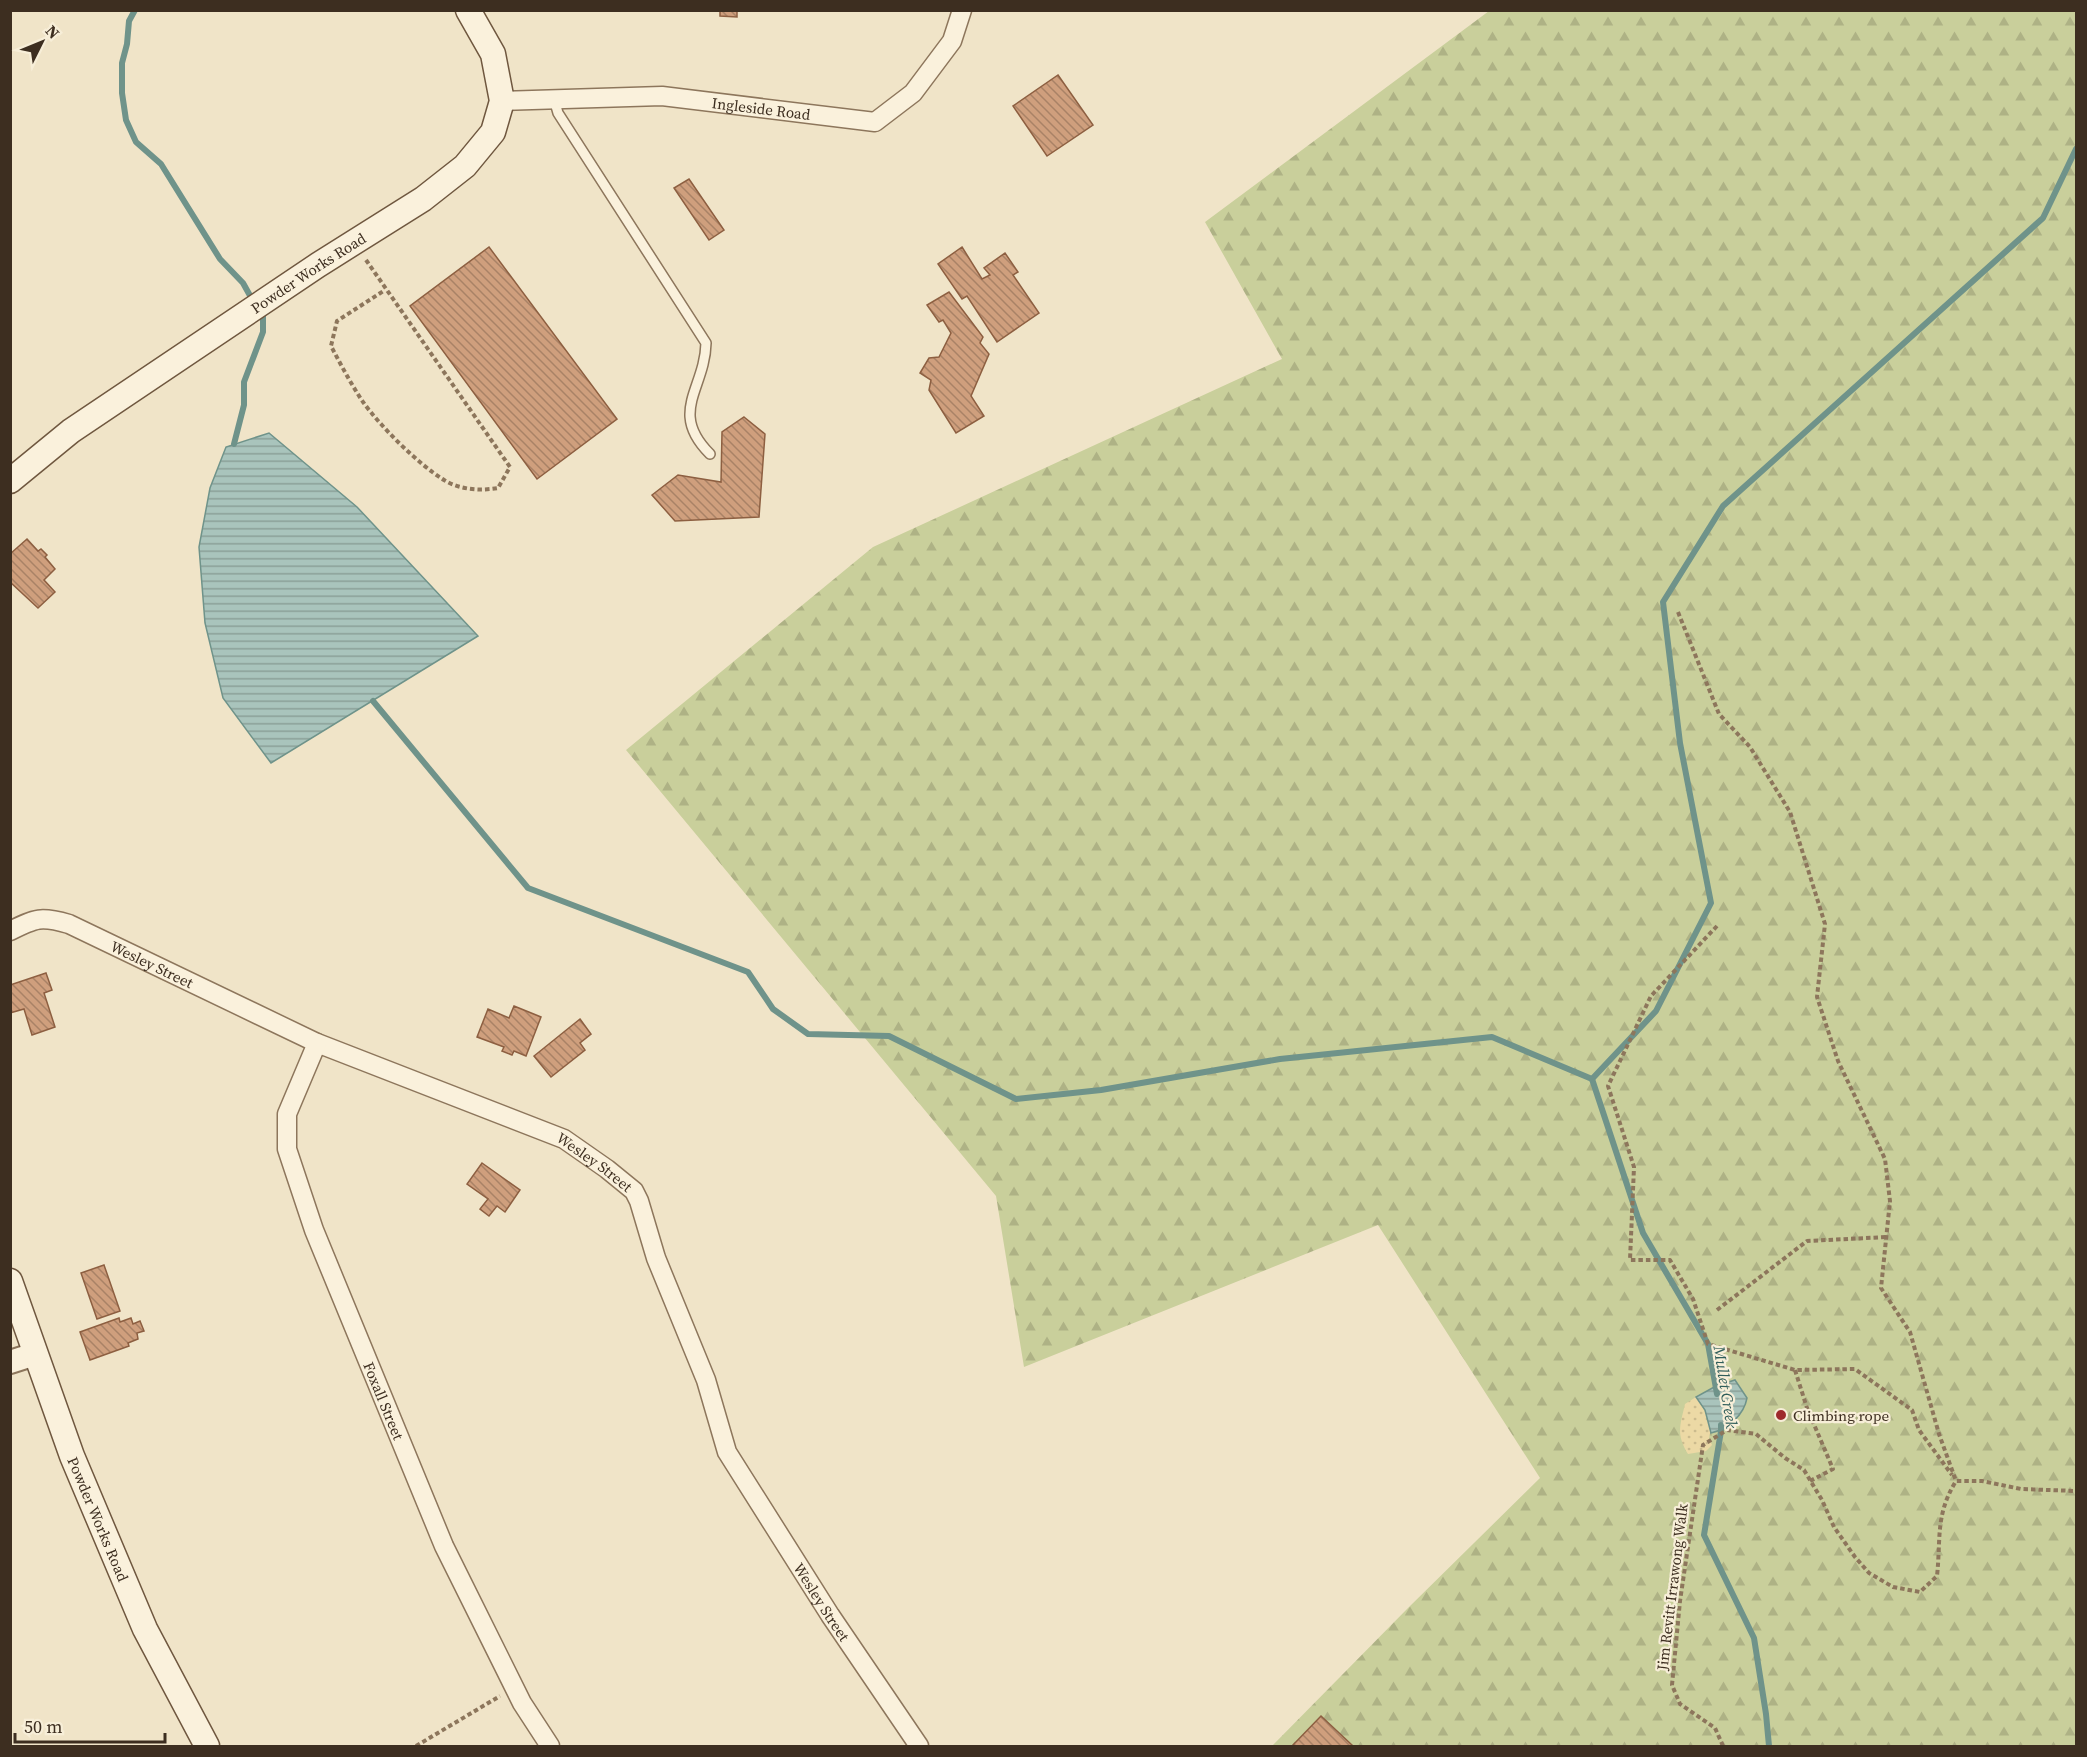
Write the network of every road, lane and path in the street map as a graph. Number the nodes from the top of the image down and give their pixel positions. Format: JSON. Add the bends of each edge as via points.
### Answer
{"nodes":[{"id":1,"x":468,"y":10,"type":"edge"},
{"id":2,"x":962,"y":10,"type":"edge"},
{"id":3,"x":554,"y":99,"type":"junction"},
{"id":4,"x":502,"y":101,"type":"junction"},
{"id":5,"x":354,"y":242,"type":"junction"},
{"id":6,"x":385,"y":290,"type":"junction"},
{"id":7,"x":710,"y":454,"type":"dead end"},
{"id":8,"x":10,"y":481,"type":"edge"},
{"id":9,"x":1678,"y":612,"type":"dead end"},
{"id":10,"x":1717,"y":926,"type":"dead end"},
{"id":11,"x":10,"y":931,"type":"edge"},
{"id":12,"x":317,"y":1043,"type":"junction"},
{"id":13,"x":1886,"y":1237,"type":"junction"},
{"id":14,"x":10,"y":1281,"type":"edge"},
{"id":15,"x":1717,"y":1310,"type":"dead end"},
{"id":16,"x":35,"y":1354,"type":"junction"},
{"id":17,"x":10,"y":1362,"type":"edge"},
{"id":18,"x":1795,"y":1370,"type":"junction"},
{"id":19,"x":1810,"y":1481,"type":"junction"},
{"id":20,"x":1956,"y":1481,"type":"junction"},
{"id":21,"x":2076,"y":1491,"type":"edge"},
{"id":22,"x":515,"y":1688,"type":"junction"},
{"id":23,"x":207,"y":1746,"type":"edge"},
{"id":24,"x":416,"y":1746,"type":"edge"},
{"id":25,"x":550,"y":1746,"type":"edge"},
{"id":26,"x":919,"y":1746,"type":"edge"},
{"id":27,"x":1723,"y":1746,"type":"edge"}],
"edges":[{"from":1,"to":4,"type":"main road","name":"Powder Works Road","via":[[493,54]]},
{"from":2,"to":3,"type":"street","name":"Ingleside Road","via":[[952,41],[913,93],[875,122],[662,96]]},
{"from":3,"to":4,"type":"street","name":"Ingleside Road"},
{"from":3,"to":7,"type":"lane","via":[[558,113],[706,343],[701,376],[688,415],[698,442]]},
{"from":4,"to":5,"type":"main road","name":"Powder Works Road","via":[[493,132],[465,166],[423,199]]},
{"from":5,"to":6,"type":"path"},
{"from":5,"to":8,"type":"main road","name":"Powder Works Road","via":[[80,425]]},
{"from":6,"to":6,"type":"path","via":[[510,467],[498,488],[473,490],[445,481],[388,430],[349,380],[331,346],[337,321]]},
{"from":9,"to":13,"type":"path","via":[[1719,714],[1749,747],[1790,813],[1825,924],[1817,997],[1838,1061],[1885,1159],[1890,1201]]},
{"from":10,"to":18,"type":"path","via":[[1650,996],[1608,1086],[1634,1167],[1630,1260],[1670,1260],[1693,1299],[1708,1344]]},
{"from":11,"to":12,"type":"street","name":"Wesley Street","via":[[48,918],[69,924]]},
{"from":12,"to":22,"type":"street","name":"Foxall Street","via":[[287,1114],[287,1149],[314,1230],[444,1546]]},
{"from":12,"to":26,"type":"street","name":"Wesley Street","via":[[564,1138],[633,1191],[706,1380],[727,1452]]},
{"from":13,"to":15,"type":"path","via":[[1807,1240]]},
{"from":13,"to":20,"type":"path","via":[[1881,1288],[1910,1332]]},
{"from":14,"to":16,"type":"main road","name":"Powder Works Road"},
{"from":16,"to":17,"type":"street"},
{"from":16,"to":23,"type":"main road","name":"Powder Works Road","via":[[72,1456],[145,1629]]},
{"from":18,"to":19,"type":"path","via":[[1833,1469]]},
{"from":18,"to":20,"type":"path","via":[[1855,1369],[1912,1410],[1919,1430]]},
{"from":19,"to":20,"type":"path","via":[[1834,1527],[1869,1573],[1893,1587],[1920,1592],[1937,1576],[1939,1523],[1947,1495]]},
{"from":19,"to":27,"type":"path","name":"Jim Revitt Irrawong Walk","via":[[1804,1470],[1756,1434],[1726,1430],[1702,1445],[1672,1685],[1680,1704],[1715,1728]]},
{"from":20,"to":21,"type":"path"},
{"from":22,"to":24,"type":"path"},
{"from":22,"to":25,"type":"street","name":"Foxall Street"}]}
